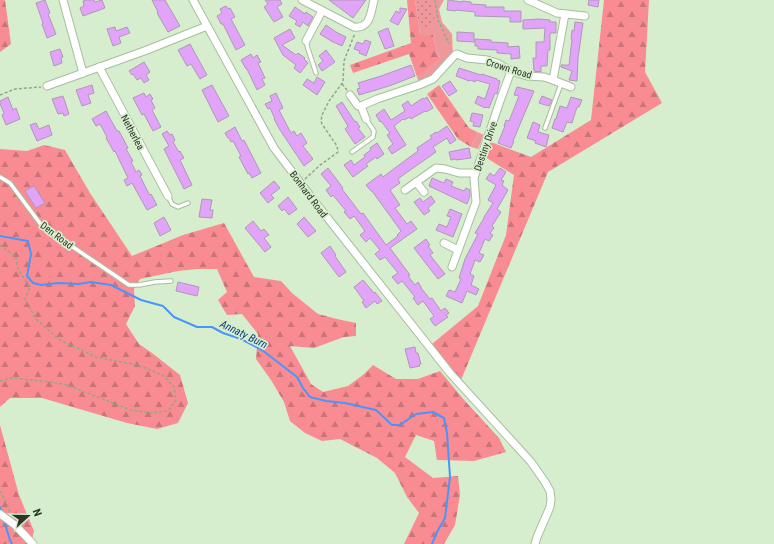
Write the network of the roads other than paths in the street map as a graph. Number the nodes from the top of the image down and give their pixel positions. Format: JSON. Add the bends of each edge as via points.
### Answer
{"nodes":[{"id":1,"x":63,"y":0,"type":"edge"},
{"id":2,"x":193,"y":0,"type":"edge"},
{"id":3,"x":302,"y":0,"type":"edge"},
{"id":4,"x":374,"y":0,"type":"edge"},
{"id":5,"x":528,"y":0,"type":"edge"},
{"id":6,"x":322,"y":11,"type":"junction"},
{"id":7,"x":565,"y":14,"type":"junction"},
{"id":8,"x":585,"y":16,"type":"dead end"},
{"id":9,"x":207,"y":26,"type":"junction"},
{"id":10,"x":306,"y":41,"type":"joint"},
{"id":11,"x":99,"y":67,"type":"junction"},
{"id":12,"x":511,"y":71,"type":"junction"},
{"id":13,"x":83,"y":73,"type":"junction"},
{"id":14,"x":316,"y":73,"type":"dead end"},
{"id":15,"x":553,"y":80,"type":"junction"},
{"id":16,"x":561,"y":84,"type":"junction"},
{"id":17,"x":47,"y":86,"type":"road end"},
{"id":18,"x":571,"y":87,"type":"dead end"},
{"id":19,"x":350,"y":95,"type":"dead end"},
{"id":20,"x":361,"y":106,"type":"junction"},
{"id":21,"x":366,"y":119,"type":"joint"},
{"id":22,"x":545,"y":128,"type":"dead end"},
{"id":23,"x":352,"y":152,"type":"dead end"},
{"id":24,"x":476,"y":173,"type":"junction"},
{"id":25,"x":0,"y":177,"type":"edge"},
{"id":26,"x":416,"y":182,"type":"junction"},
{"id":27,"x":405,"y":190,"type":"dead end"},
{"id":28,"x":424,"y":192,"type":"dead end"},
{"id":29,"x":168,"y":196,"type":"joint"},
{"id":30,"x":188,"y":204,"type":"dead end"},
{"id":31,"x":444,"y":243,"type":"dead end"},
{"id":32,"x":458,"y":250,"type":"junction"},
{"id":33,"x":452,"y":267,"type":"dead end"},
{"id":34,"x":171,"y":281,"type":"dead end"},
{"id":35,"x":0,"y":514,"type":"edge"},
{"id":36,"x":33,"y":544,"type":"edge"},
{"id":37,"x":535,"y":544,"type":"edge"}],
"edges":[{"from":1,"to":13,"type":"street"},
{"from":2,"to":9,"type":"street","name":"Bonhard Road"},
{"from":3,"to":6,"type":"street"},
{"from":4,"to":6,"type":"street","via":[[366,24],[357,28]]},
{"from":5,"to":7,"type":"street"},
{"from":6,"to":10,"type":"street"},
{"from":7,"to":8,"type":"street"},
{"from":7,"to":15,"type":"street"},
{"from":9,"to":11,"type":"street"},
{"from":9,"to":37,"type":"street","name":"Bonhard Road","via":[[274,148],[450,373],[531,462],[545,482],[550,491],[550,507]]},
{"from":10,"to":14,"type":"lane"},
{"from":11,"to":13,"type":"street"},
{"from":11,"to":29,"type":"street","name":"Netherlea"},
{"from":12,"to":15,"type":"street","name":"Crown Road"},
{"from":12,"to":20,"type":"street","name":"Crown Road","via":[[497,63],[457,54],[433,79]]},
{"from":12,"to":24,"type":"street","name":"Destiny Drive"},
{"from":13,"to":17,"type":"street"},
{"from":15,"to":16,"type":"street","name":"Crown Road"},
{"from":16,"to":18,"type":"street","name":"Crown Road"},
{"from":16,"to":22,"type":"lane"},
{"from":19,"to":20,"type":"street","via":[[358,106]]},
{"from":20,"to":21,"type":"street"},
{"from":21,"to":23,"type":"lane","via":[[374,131],[373,137]]},
{"from":24,"to":26,"type":"street","via":[[459,173],[436,168]]},
{"from":24,"to":32,"type":"street","name":"Destiny Drive","via":[[476,202]]},
{"from":25,"to":34,"type":"lane","name":"Den Road","via":[[10,183],[42,226],[129,285]]},
{"from":26,"to":27,"type":"street"},
{"from":26,"to":28,"type":"street"},
{"from":29,"to":30,"type":"lane","via":[[172,204],[178,207]]},
{"from":31,"to":32,"type":"street"},
{"from":32,"to":33,"type":"street","name":"Destiny Drive"},
{"from":35,"to":36,"type":"street"}]}
